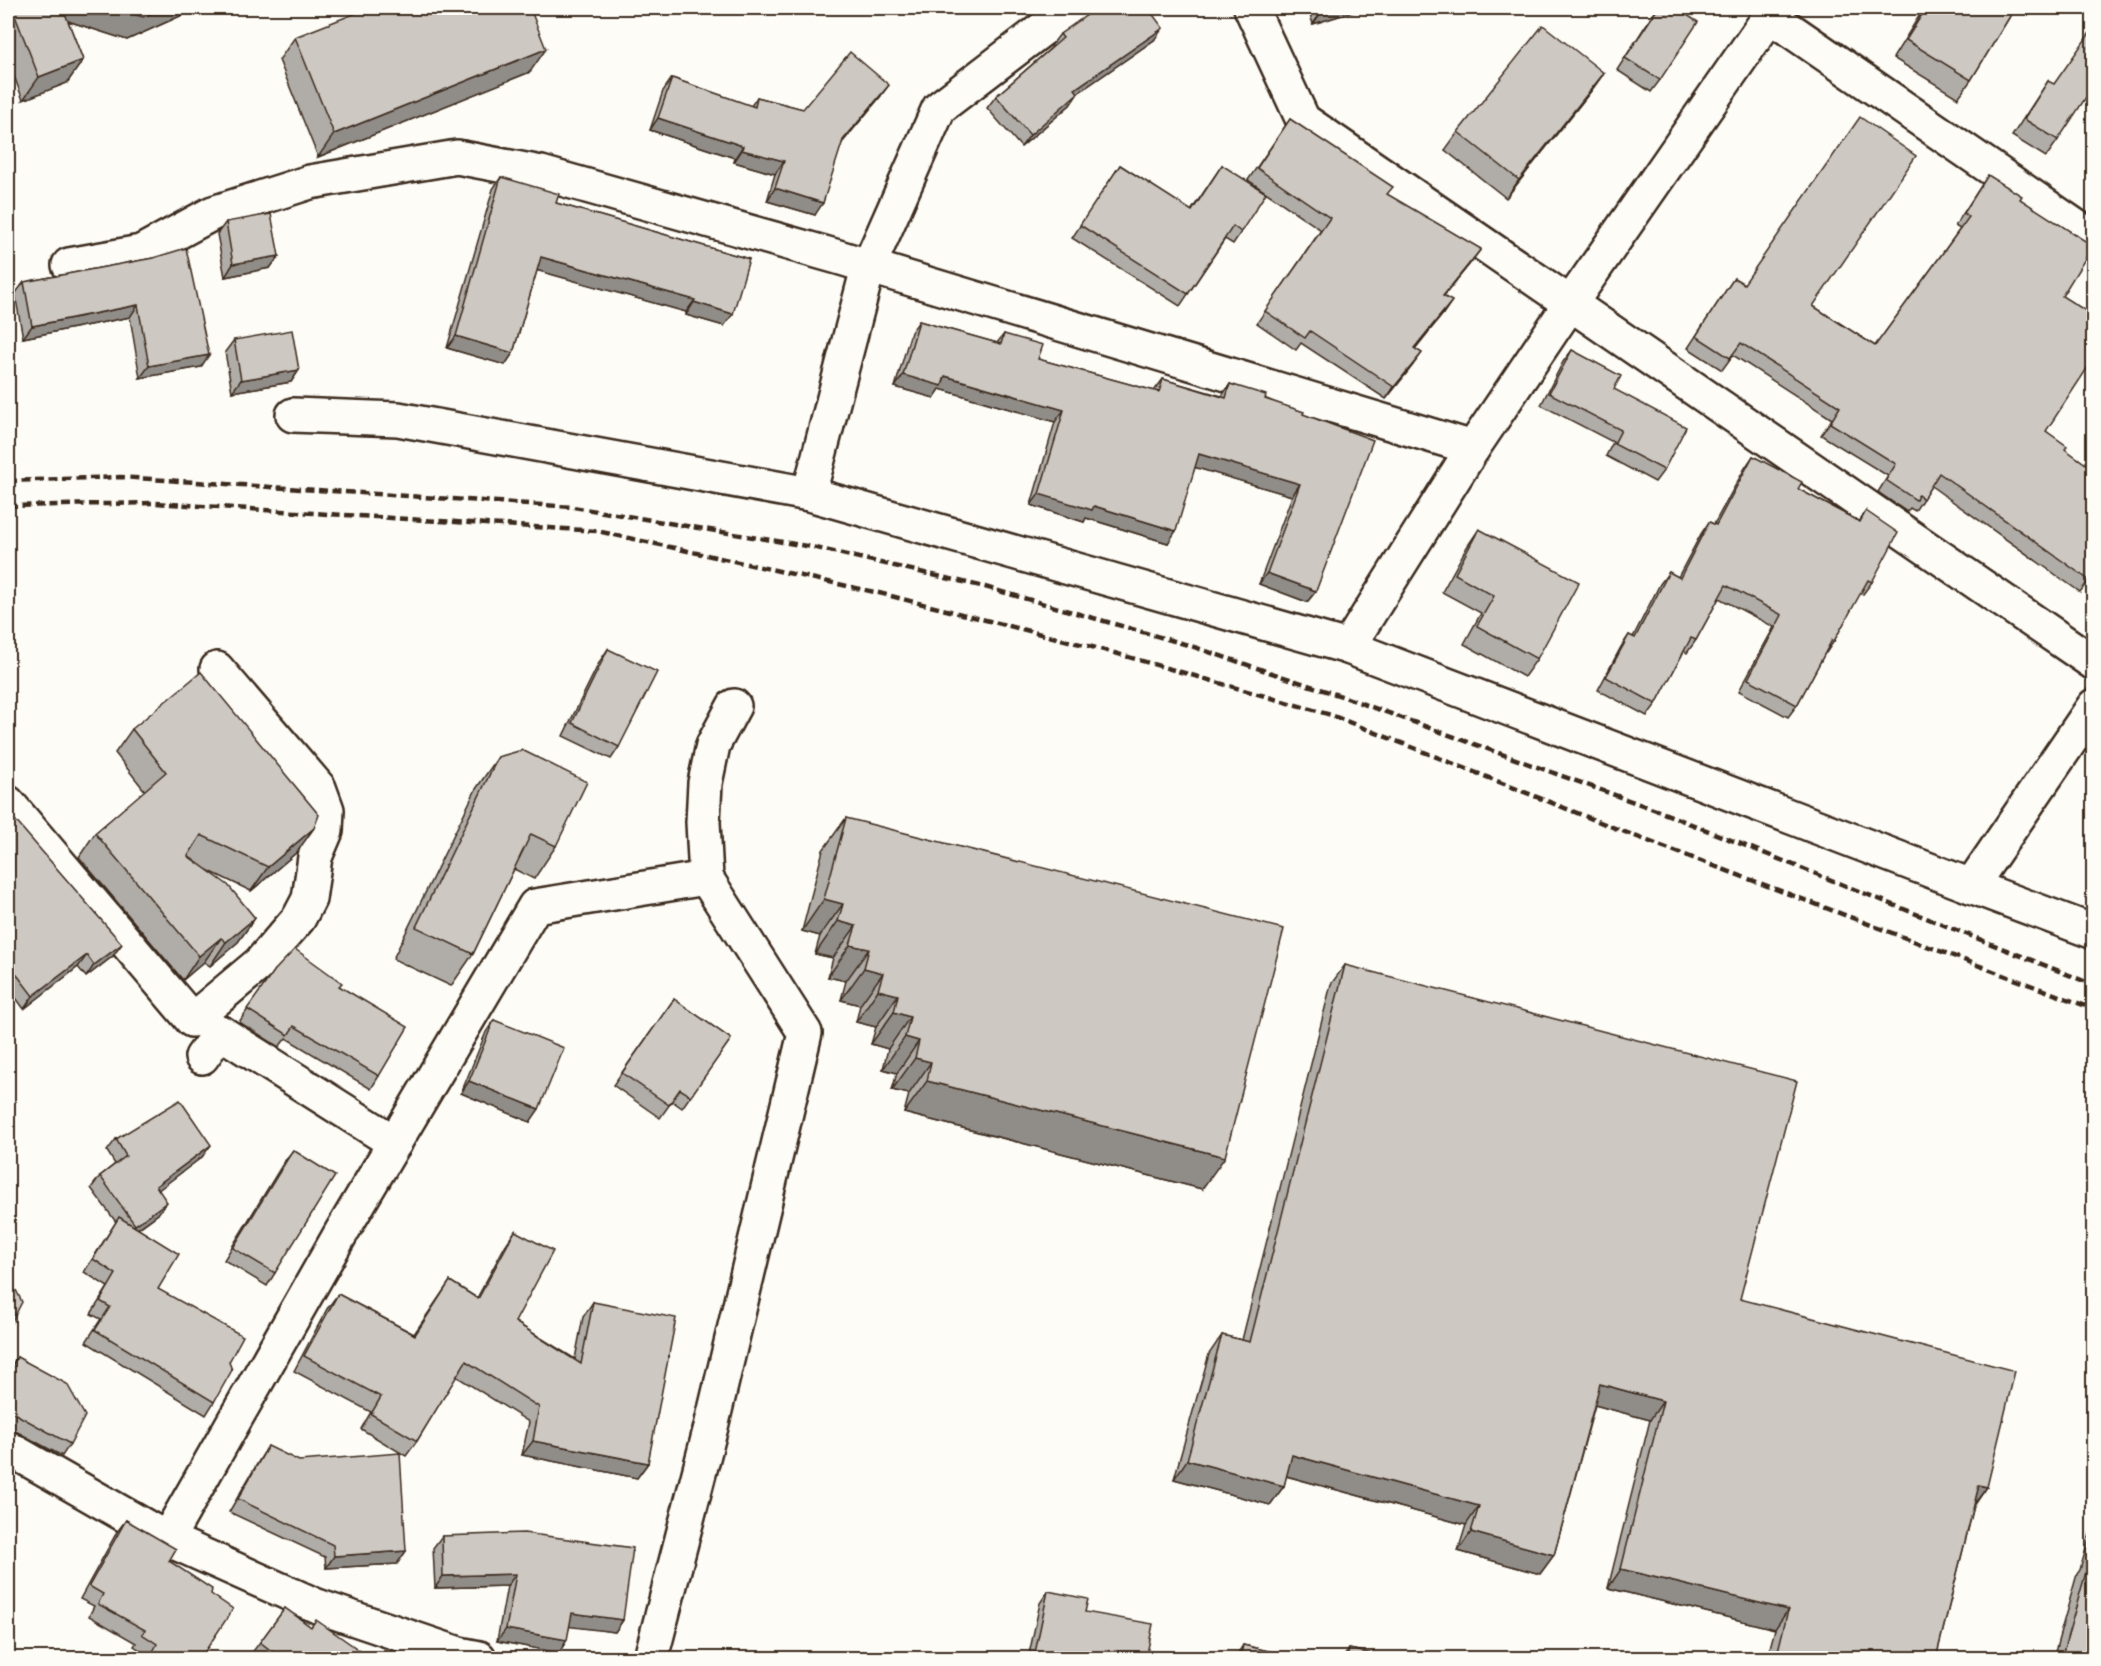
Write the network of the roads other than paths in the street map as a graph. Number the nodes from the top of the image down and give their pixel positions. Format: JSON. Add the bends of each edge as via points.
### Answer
{"nodes":[{"id":1,"x":1070,"y":8,"type":"edge"},
{"id":2,"x":1251,"y":8,"type":"edge"},
{"id":3,"x":1772,"y":10,"type":"edge"},
{"id":4,"x":2094,"y":239,"type":"edge"},
{"id":5,"x":69,"y":266,"type":"dead end"},
{"id":6,"x":868,"y":268,"type":"junction"},
{"id":7,"x":1569,"y":304,"type":"junction"},
{"id":8,"x":293,"y":415,"type":"dead end"},
{"id":9,"x":1473,"y":448,"type":"junction"},
{"id":10,"x":809,"y":494,"type":"junction"},
{"id":11,"x":1348,"y":647,"type":"junction"},
{"id":12,"x":2094,"y":663,"type":"edge"},
{"id":13,"x":217,"y":669,"type":"dead end"},
{"id":14,"x":734,"y":706,"type":"dead end"},
{"id":15,"x":2094,"y":706,"type":"edge"},
{"id":16,"x":8,"y":803,"type":"edge"},
{"id":17,"x":706,"y":878,"type":"junction"},
{"id":18,"x":1971,"y":886,"type":"junction"},
{"id":19,"x":2094,"y":932,"type":"edge"},
{"id":20,"x":202,"y":1057,"type":"dead end"},
{"id":21,"x":395,"y":1143,"type":"junction"},
{"id":22,"x":8,"y":1448,"type":"edge"},
{"id":23,"x":167,"y":1539,"type":"junction"},
{"id":24,"x":465,"y":1657,"type":"edge"},
{"id":25,"x":651,"y":1659,"type":"edge"}],
"edges":[{"from":1,"to":6,"type":"street","via":[[939,108]]},
{"from":2,"to":7,"type":"street","via":[[1303,120]]},
{"from":3,"to":4,"type":"street"},
{"from":3,"to":7,"type":"street"},
{"from":5,"to":6,"type":"street","via":[[141,252],[213,213],[310,182],[457,158],[541,173]]},
{"from":6,"to":9,"type":"street"},
{"from":6,"to":10,"type":"street"},
{"from":7,"to":9,"type":"street"},
{"from":7,"to":12,"type":"street"},
{"from":8,"to":10,"type":"street","via":[[399,418]]},
{"from":9,"to":11,"type":"street"},
{"from":10,"to":11,"type":"street"},
{"from":11,"to":18,"type":"street"},
{"from":13,"to":16,"type":"street","via":[[319,788],[327,810],[326,831],[315,857],[309,899],[299,918],[260,963],[192,1020]]},
{"from":14,"to":17,"type":"street","via":[[713,745],[705,783]]},
{"from":15,"to":18,"type":"street"},
{"from":17,"to":21,"type":"street","via":[[535,906]]},
{"from":17,"to":25,"type":"street","via":[[805,1033]]},
{"from":18,"to":19,"type":"street"},
{"from":20,"to":21,"type":"street","via":[[220,1032]]},
{"from":21,"to":23,"type":"street"},
{"from":22,"to":23,"type":"street"},
{"from":23,"to":24,"type":"street","via":[[317,1606]]}]}
